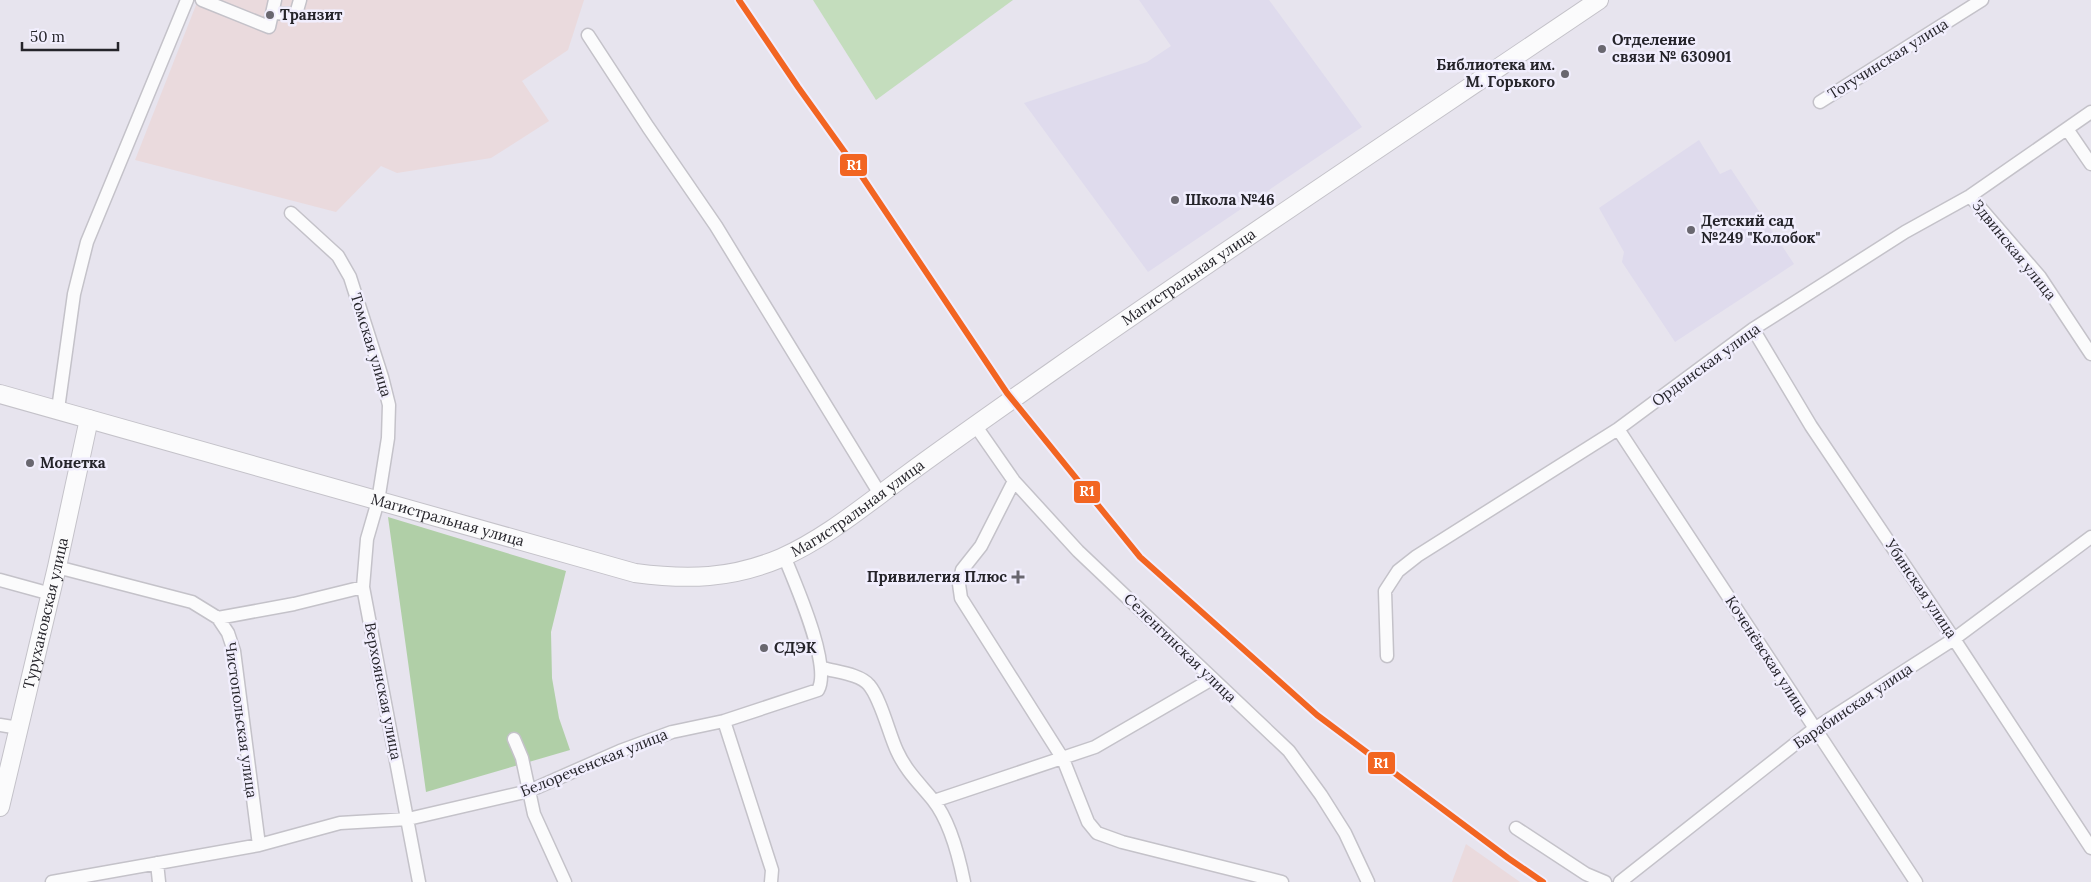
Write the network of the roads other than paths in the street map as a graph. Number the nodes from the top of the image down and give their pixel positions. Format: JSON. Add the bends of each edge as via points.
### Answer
{"nodes":[{"id":1,"x":187,"y":0,"type":"edge"},
{"id":2,"x":202,"y":0,"type":"edge"},
{"id":3,"x":275,"y":0,"type":"edge"},
{"id":4,"x":300,"y":0,"type":"edge"},
{"id":5,"x":1599,"y":0,"type":"edge"},
{"id":6,"x":1982,"y":0,"type":"edge"},
{"id":7,"x":272,"y":13,"type":"junction"},
{"id":8,"x":588,"y":35,"type":"dead end"},
{"id":9,"x":1820,"y":102,"type":"dead end"},
{"id":10,"x":2091,"y":112,"type":"edge"},
{"id":11,"x":2067,"y":129,"type":"junction"},
{"id":12,"x":2091,"y":164,"type":"edge"},
{"id":13,"x":1970,"y":196,"type":"junction"},
{"id":14,"x":291,"y":213,"type":"dead end"},
{"id":15,"x":1753,"y":329,"type":"junction"},
{"id":16,"x":2091,"y":354,"type":"edge"},
{"id":17,"x":0,"y":394,"type":"edge"},
{"id":18,"x":58,"y":409,"type":"junction"},
{"id":19,"x":89,"y":420,"type":"junction"},
{"id":20,"x":975,"y":425,"type":"junction"},
{"id":21,"x":1618,"y":429,"type":"junction"},
{"id":22,"x":1014,"y":481,"type":"junction"},
{"id":23,"x":880,"y":494,"type":"junction"},
{"id":24,"x":378,"y":500,"type":"junction"},
{"id":25,"x":2091,"y":537,"type":"edge"},
{"id":26,"x":784,"y":556,"type":"junction"},
{"id":27,"x":57,"y":567,"type":"junction"},
{"id":28,"x":0,"y":580,"type":"edge"},
{"id":29,"x":363,"y":587,"type":"junction"},
{"id":30,"x":51,"y":594,"type":"junction"},
{"id":31,"x":218,"y":618,"type":"junction"},
{"id":32,"x":1954,"y":639,"type":"junction"},
{"id":33,"x":1387,"y":656,"type":"dead end"},
{"id":34,"x":823,"y":668,"type":"junction"},
{"id":35,"x":1212,"y":679,"type":"junction"},
{"id":36,"x":724,"y":721,"type":"junction"},
{"id":37,"x":0,"y":726,"type":"edge"},
{"id":38,"x":19,"y":728,"type":"junction"},
{"id":39,"x":1814,"y":729,"type":"junction"},
{"id":40,"x":514,"y":739,"type":"dead end"},
{"id":41,"x":1063,"y":759,"type":"junction"},
{"id":42,"x":529,"y":791,"type":"junction"},
{"id":43,"x":934,"y":801,"type":"junction"},
{"id":44,"x":0,"y":807,"type":"edge"},
{"id":45,"x":408,"y":818,"type":"junction"},
{"id":46,"x":1516,"y":828,"type":"dead end"},
{"id":47,"x":259,"y":845,"type":"junction"},
{"id":48,"x":2091,"y":848,"type":"edge"},
{"id":49,"x":157,"y":862,"type":"junction"},
{"id":50,"x":52,"y":882,"type":"edge"},
{"id":51,"x":159,"y":882,"type":"edge"},
{"id":52,"x":419,"y":882,"type":"edge"},
{"id":53,"x":565,"y":882,"type":"edge"},
{"id":54,"x":771,"y":882,"type":"edge"},
{"id":55,"x":964,"y":882,"type":"edge"},
{"id":56,"x":1282,"y":882,"type":"edge"},
{"id":57,"x":1368,"y":882,"type":"edge"},
{"id":58,"x":1605,"y":882,"type":"edge"},
{"id":59,"x":1620,"y":882,"type":"edge"},
{"id":60,"x":1916,"y":882,"type":"edge"}],
"edges":[{"from":1,"to":18,"type":"street","via":[[87,242],[74,294]]},
{"from":2,"to":7,"type":"street","via":[[269,27]]},
{"from":3,"to":7,"type":"street"},
{"from":4,"to":7,"type":"street","via":[[296,14]]},
{"from":5,"to":20,"type":"main road","name":"Магистральная улица"},
{"from":6,"to":9,"type":"street","name":"Тогучинская улица"},
{"from":8,"to":23,"type":"street","via":[[716,226]]},
{"from":10,"to":11,"type":"street","name":"Ордынская улица"},
{"from":11,"to":12,"type":"street"},
{"from":11,"to":13,"type":"street","name":"Ордынская улица"},
{"from":13,"to":15,"type":"street","name":"Ордынская улица","via":[[1905,232]]},
{"from":13,"to":16,"type":"street","name":"Здвинская улица","via":[[2040,277]]},
{"from":14,"to":24,"type":"street","name":"Томская улица","via":[[338,256],[350,277],[382,376],[389,413]]},
{"from":15,"to":21,"type":"street","name":"Ордынская улица"},
{"from":15,"to":32,"type":"street","name":"Убинская улица","via":[[1811,426]]},
{"from":17,"to":18,"type":"main road","name":"Магистральная улица"},
{"from":18,"to":19,"type":"main road","name":"Магистральная улица"},
{"from":19,"to":24,"type":"main road","name":"Магистральная улица"},
{"from":19,"to":27,"type":"main road","name":"Турухановская улица"},
{"from":20,"to":22,"type":"street","name":"Селенгинская улица"},
{"from":20,"to":23,"type":"main road","name":"Магистральная улица"},
{"from":21,"to":33,"type":"street","name":"Ордынская улица","via":[[1398,571],[1385,591]]},
{"from":21,"to":39,"type":"street","name":"Коченёвская улица"},
{"from":22,"to":35,"type":"street","name":"Селенгинская улица","via":[[1078,551]]},
{"from":22,"to":41,"type":"street","via":[[981,546],[962,570],[961,598]]},
{"from":23,"to":26,"type":"main road","name":"Магистральная улица","via":[[824,535]]},
{"from":24,"to":26,"type":"main road","name":"Магистральная улица","via":[[635,573],[707,578],[754,568]]},
{"from":24,"to":29,"type":"street","name":"Верхоянская улица","via":[[367,539]]},
{"from":25,"to":32,"type":"street","name":"Барабинская улица"},
{"from":26,"to":34,"type":"street"},
{"from":27,"to":30,"type":"main road","name":"Турухановская улица"},
{"from":27,"to":31,"type":"street","name":"Чистопольская улица","via":[[192,602]]},
{"from":28,"to":30,"type":"street"},
{"from":29,"to":31,"type":"street"},
{"from":29,"to":45,"type":"street","name":"Верхоянская улица"},
{"from":30,"to":38,"type":"main road","name":"Турухановская улица"},
{"from":31,"to":47,"type":"street","name":"Чистопольская улица","via":[[228,633],[234,652]]},
{"from":32,"to":39,"type":"street","name":"Барабинская улица"},
{"from":32,"to":48,"type":"street","name":"Убинская улица"},
{"from":34,"to":36,"type":"street","name":"Белореченская улица","via":[[822,684],[818,690]]},
{"from":34,"to":43,"type":"street","via":[[868,683],[897,752],[908,771]]},
{"from":35,"to":41,"type":"street","via":[[1095,747]]},
{"from":35,"to":57,"type":"street","name":"Селенгинская улица","via":[[1289,751],[1345,833]]},
{"from":36,"to":42,"type":"street","name":"Белореченская улица","via":[[672,732]]},
{"from":36,"to":54,"type":"street","via":[[772,870]]},
{"from":37,"to":38,"type":"street"},
{"from":38,"to":44,"type":"main road","name":"Турухановская улица"},
{"from":39,"to":59,"type":"street","name":"Барабинская улица"},
{"from":39,"to":60,"type":"street","name":"Коченёвская улица"},
{"from":40,"to":42,"type":"street"},
{"from":41,"to":43,"type":"street"},
{"from":41,"to":56,"type":"street","via":[[1088,822],[1097,833]]},
{"from":42,"to":45,"type":"street","name":"Белореченская улица"},
{"from":42,"to":53,"type":"street","via":[[534,814]]},
{"from":43,"to":55,"type":"street","via":[[944,818]]},
{"from":45,"to":47,"type":"street","name":"Белореченская улица","via":[[340,823]]},
{"from":45,"to":52,"type":"street","name":"Верхоянская улица"},
{"from":46,"to":58,"type":"street","via":[[1586,874]]},
{"from":47,"to":49,"type":"street","name":"Белореченская улица"},
{"from":49,"to":50,"type":"street","name":"Белореченская улица"},
{"from":49,"to":51,"type":"street"}]}
